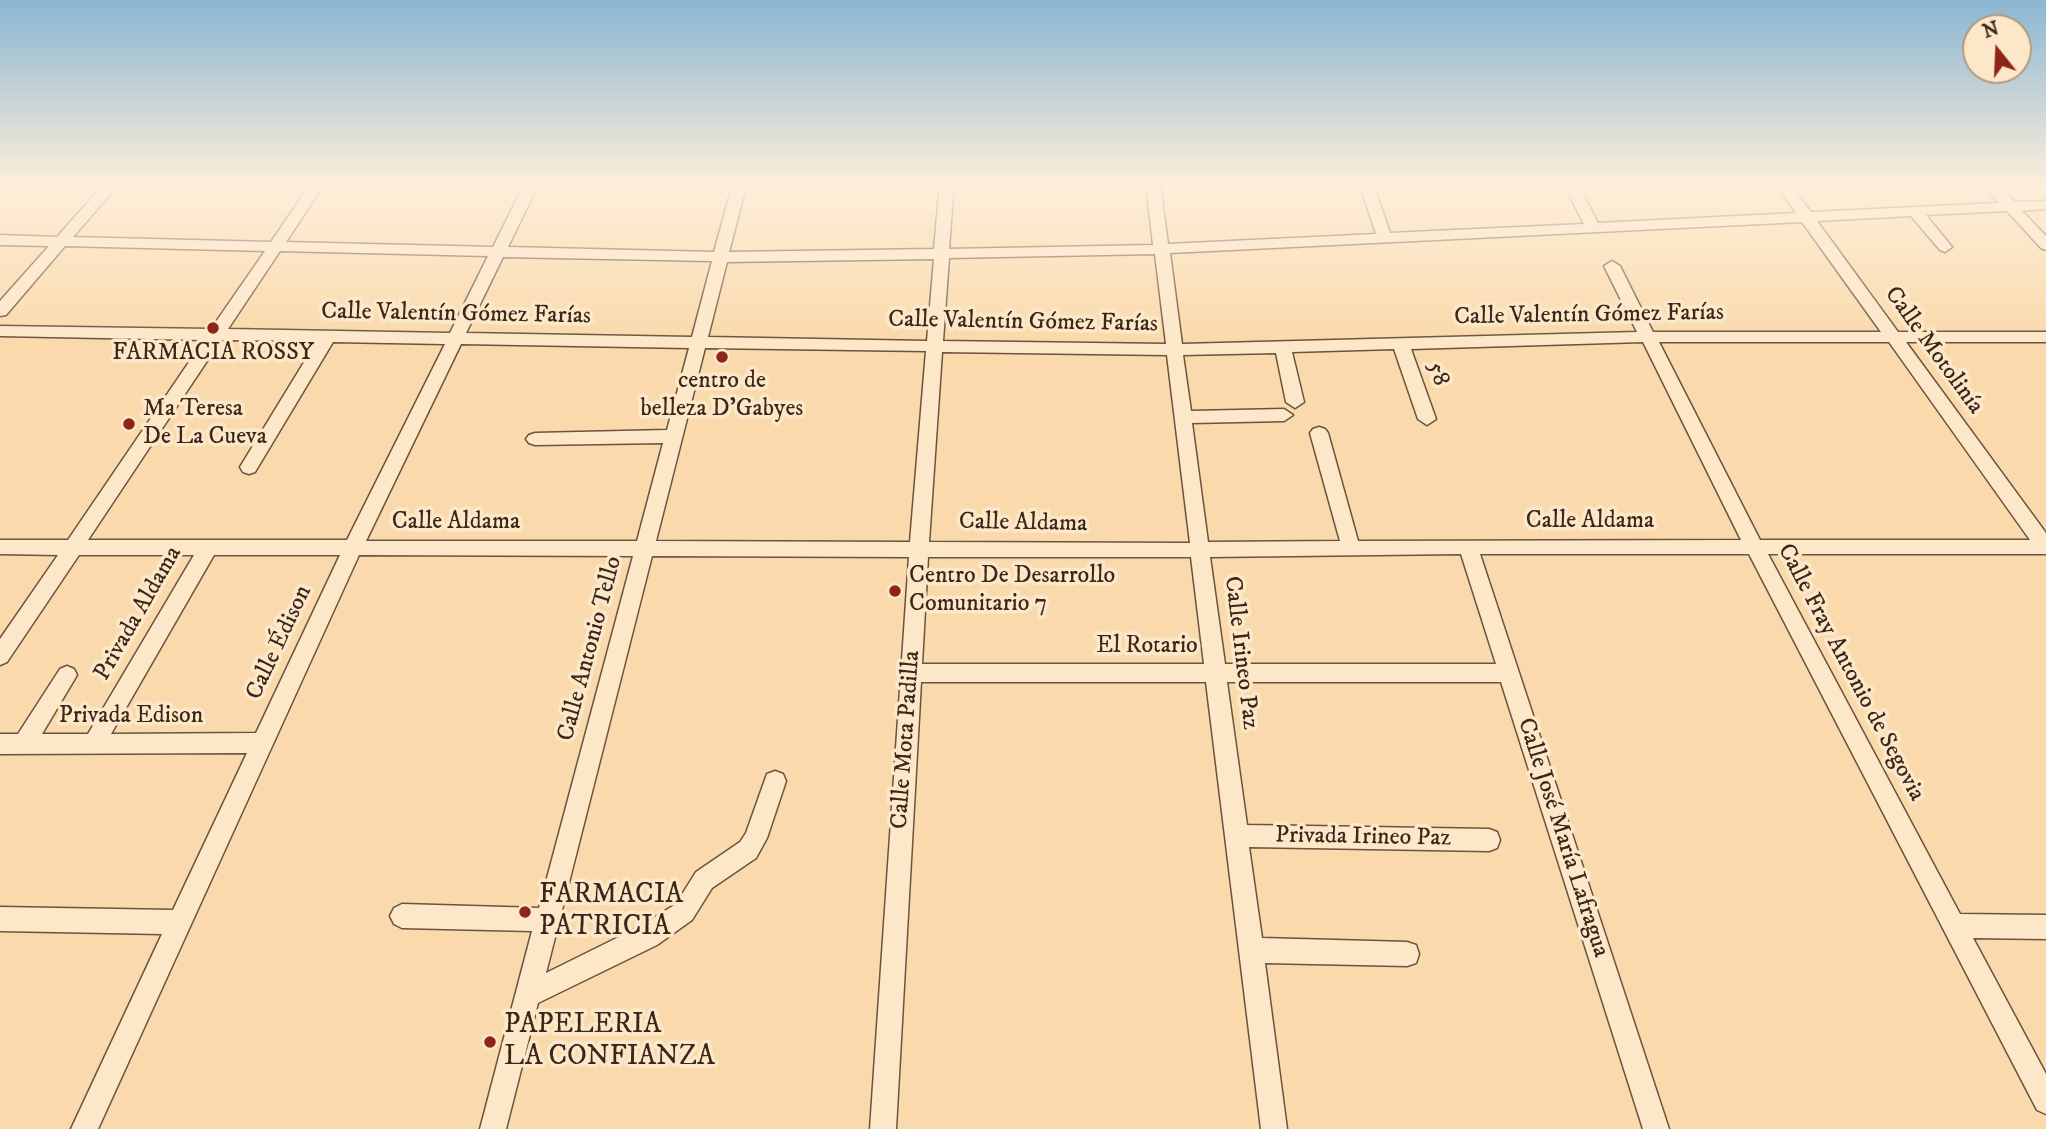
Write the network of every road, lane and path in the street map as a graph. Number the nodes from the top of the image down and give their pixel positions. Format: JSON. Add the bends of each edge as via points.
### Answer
{"nodes":[{"id":1,"x":66,"y":236,"type":"edge"},
{"id":2,"x":282,"y":236,"type":"edge"},
{"id":3,"x":506,"y":236,"type":"edge"},
{"id":4,"x":726,"y":236,"type":"edge"},
{"id":5,"x":943,"y":236,"type":"edge"},
{"id":6,"x":1160,"y":236,"type":"edge"},
{"id":7,"x":1384,"y":236,"type":"edge"},
{"id":8,"x":1442,"y":236,"type":"edge"},
{"id":9,"x":1819,"y":236,"type":"edge"},
{"id":10,"x":1935,"y":236,"type":"edge"},
{"id":11,"x":1385,"y":239,"type":"junction"},
{"id":12,"x":0,"y":240,"type":"edge"},
{"id":13,"x":60,"y":242,"type":"junction"},
{"id":14,"x":1945,"y":247,"type":"dead end"},
{"id":15,"x":274,"y":248,"type":"junction"},
{"id":16,"x":1162,"y":249,"type":"junction"},
{"id":17,"x":498,"y":253,"type":"junction"},
{"id":18,"x":942,"y":254,"type":"junction"},
{"id":19,"x":720,"y":257,"type":"junction"},
{"id":20,"x":1612,"y":266,"type":"dead end"},
{"id":21,"x":0,"y":311,"type":"edge"},
{"id":22,"x":0,"y":331,"type":"edge"},
{"id":23,"x":215,"y":336,"type":"junction"},
{"id":24,"x":328,"y":337,"type":"junction"},
{"id":25,"x":1647,"y":337,"type":"junction"},
{"id":26,"x":1892,"y":337,"type":"junction"},
{"id":27,"x":2046,"y":337,"type":"edge"},
{"id":28,"x":457,"y":340,"type":"junction"},
{"id":29,"x":698,"y":342,"type":"junction"},
{"id":30,"x":1401,"y":345,"type":"junction"},
{"id":31,"x":934,"y":346,"type":"junction"},
{"id":32,"x":1283,"y":348,"type":"junction"},
{"id":33,"x":1175,"y":350,"type":"junction"},
{"id":34,"x":1183,"y":417,"type":"junction"},
{"id":35,"x":1427,"y":419,"type":"dead end"},
{"id":36,"x":1319,"y":433,"type":"dead end"},
{"id":37,"x":674,"y":436,"type":"junction"},
{"id":38,"x":534,"y":439,"type":"dead end"},
{"id":39,"x":250,"y":467,"type":"dead end"},
{"id":40,"x":1754,"y":546,"type":"junction"},
{"id":41,"x":0,"y":547,"type":"edge"},
{"id":42,"x":73,"y":547,"type":"junction"},
{"id":43,"x":209,"y":547,"type":"junction"},
{"id":44,"x":353,"y":547,"type":"junction"},
{"id":45,"x":645,"y":547,"type":"junction"},
{"id":46,"x":919,"y":547,"type":"junction"},
{"id":47,"x":1468,"y":547,"type":"junction"},
{"id":48,"x":2046,"y":547,"type":"edge"},
{"id":49,"x":1351,"y":548,"type":"junction"},
{"id":50,"x":1200,"y":550,"type":"junction"},
{"id":51,"x":0,"y":656,"type":"edge"},
{"id":52,"x":911,"y":673,"type":"junction"},
{"id":53,"x":1216,"y":673,"type":"junction"},
{"id":54,"x":1509,"y":673,"type":"junction"},
{"id":55,"x":67,"y":675,"type":"dead end"},
{"id":56,"x":263,"y":743,"type":"junction"},
{"id":57,"x":0,"y":744,"type":"edge"},
{"id":58,"x":24,"y":744,"type":"junction"},
{"id":59,"x":94,"y":744,"type":"junction"},
{"id":60,"x":775,"y":780,"type":"dead end"},
{"id":61,"x":1237,"y":836,"type":"junction"},
{"id":62,"x":1489,"y":840,"type":"dead end"},
{"id":63,"x":402,"y":916,"type":"dead end"},
{"id":64,"x":0,"y":919,"type":"edge"},
{"id":65,"x":548,"y":920,"type":"junction"},
{"id":66,"x":180,"y":922,"type":"junction"},
{"id":67,"x":1954,"y":926,"type":"junction"},
{"id":68,"x":2046,"y":927,"type":"edge"},
{"id":69,"x":1251,"y":950,"type":"junction"},
{"id":70,"x":1407,"y":954,"type":"dead end"},
{"id":71,"x":528,"y":995,"type":"junction"},
{"id":72,"x":2046,"y":1101,"type":"edge"},
{"id":73,"x":84,"y":1129,"type":"edge"},
{"id":74,"x":493,"y":1129,"type":"edge"},
{"id":75,"x":883,"y":1129,"type":"edge"},
{"id":76,"x":1274,"y":1129,"type":"edge"},
{"id":77,"x":1656,"y":1129,"type":"edge"}],
"edges":[{"from":1,"to":13,"type":"street"},
{"from":2,"to":15,"type":"street"},
{"from":3,"to":17,"type":"street","name":"Calle Édison"},
{"from":4,"to":19,"type":"street","name":"Calle Antonio Tello"},
{"from":5,"to":18,"type":"street","name":"Calle Mota Padilla"},
{"from":6,"to":16,"type":"street","name":"Calle Irineo Paz"},
{"from":7,"to":11,"type":"street"},
{"from":8,"to":11,"type":"street"},
{"from":9,"to":26,"type":"street","name":"Calle Motolinía"},
{"from":10,"to":14,"type":"street"},
{"from":11,"to":16,"type":"street"},
{"from":12,"to":13,"type":"street"},
{"from":13,"to":15,"type":"street"},
{"from":13,"to":21,"type":"street"},
{"from":15,"to":17,"type":"street"},
{"from":15,"to":23,"type":"street"},
{"from":16,"to":18,"type":"street"},
{"from":16,"to":33,"type":"street","name":"Calle Irineo Paz"},
{"from":17,"to":19,"type":"street"},
{"from":17,"to":28,"type":"street","name":"Calle Édison"},
{"from":18,"to":19,"type":"street"},
{"from":18,"to":31,"type":"street","name":"Calle Mota Padilla"},
{"from":19,"to":29,"type":"street","name":"Calle Antonio Tello"},
{"from":20,"to":25,"type":"street","name":"Calle Fray Antonio de Segovia"},
{"from":22,"to":23,"type":"street","name":"Calle Valentín Gómez Farías"},
{"from":23,"to":24,"type":"street","name":"Calle Valentín Gómez Farías"},
{"from":23,"to":42,"type":"street"},
{"from":24,"to":28,"type":"street","name":"Calle Valentín Gómez Farías"},
{"from":24,"to":39,"type":"street"},
{"from":25,"to":26,"type":"street","name":"Calle Valentín Gómez Farías"},
{"from":25,"to":30,"type":"street","name":"Calle Valentín Gómez Farías"},
{"from":25,"to":40,"type":"street","name":"Calle Fray Antonio de Segovia"},
{"from":26,"to":27,"type":"street","name":"Calle Valentín Gómez Farías"},
{"from":26,"to":48,"type":"street","name":"Calle Motolinía"},
{"from":28,"to":29,"type":"street","name":"Calle Valentín Gómez Farías"},
{"from":28,"to":44,"type":"street","name":"Calle Édison"},
{"from":29,"to":31,"type":"street","name":"Calle Valentín Gómez Farías"},
{"from":29,"to":37,"type":"street","name":"Calle Antonio Tello"},
{"from":30,"to":32,"type":"street","name":"Calle Valentín Gómez Farías"},
{"from":30,"to":35,"type":"street","name":"58"},
{"from":31,"to":33,"type":"street","name":"Calle Valentín Gómez Farías"},
{"from":31,"to":46,"type":"street","name":"Calle Mota Padilla"},
{"from":32,"to":33,"type":"street","name":"Calle Valentín Gómez Farías"},
{"from":32,"to":34,"type":"street","via":[[1289,408]]},
{"from":33,"to":34,"type":"street","name":"Calle Irineo Paz"},
{"from":34,"to":50,"type":"street","name":"Calle Irineo Paz"},
{"from":36,"to":49,"type":"street"},
{"from":37,"to":38,"type":"street"},
{"from":37,"to":45,"type":"street","name":"Calle Antonio Tello"},
{"from":40,"to":47,"type":"street","name":"Calle Aldama"},
{"from":40,"to":48,"type":"street","name":"Calle Aldama"},
{"from":40,"to":67,"type":"street","name":"Calle Fray Antonio de Segovia"},
{"from":41,"to":42,"type":"street","name":"Calle Aldama"},
{"from":42,"to":43,"type":"street","name":"Calle Aldama"},
{"from":42,"to":51,"type":"street"},
{"from":43,"to":44,"type":"street","name":"Calle Aldama"},
{"from":43,"to":59,"type":"street","name":"Privada Aldama"},
{"from":44,"to":45,"type":"street","name":"Calle Aldama"},
{"from":44,"to":56,"type":"street","name":"Calle Édison"},
{"from":45,"to":46,"type":"street","name":"Calle Aldama"},
{"from":45,"to":65,"type":"street","name":"Calle Antonio Tello"},
{"from":46,"to":50,"type":"street","name":"Calle Aldama"},
{"from":46,"to":52,"type":"street","name":"Calle Mota Padilla"},
{"from":47,"to":49,"type":"street","name":"Calle Aldama"},
{"from":47,"to":54,"type":"street","name":"Calle José María Lafragua"},
{"from":49,"to":50,"type":"street","name":"Calle Aldama"},
{"from":50,"to":53,"type":"street","name":"Calle Irineo Paz"},
{"from":52,"to":53,"type":"street","name":"El Rotario"},
{"from":52,"to":75,"type":"street","name":"Calle Mota Padilla"},
{"from":53,"to":54,"type":"street","name":"El Rotario"},
{"from":53,"to":61,"type":"street","name":"Calle Irineo Paz"},
{"from":54,"to":77,"type":"street","name":"Calle José María Lafragua"},
{"from":55,"to":58,"type":"street"},
{"from":56,"to":59,"type":"street","name":"Privada Edison"},
{"from":56,"to":66,"type":"street","name":"Calle Édison"},
{"from":57,"to":58,"type":"street","name":"Privada Edison"},
{"from":58,"to":59,"type":"street","name":"Privada Edison"},
{"from":60,"to":71,"type":"street","via":[[748,850],[704,880],[684,912],[648,936]]},
{"from":61,"to":62,"type":"street","name":"Privada Irineo Paz"},
{"from":61,"to":69,"type":"street","name":"Calle Irineo Paz"},
{"from":63,"to":65,"type":"street"},
{"from":64,"to":66,"type":"street"},
{"from":65,"to":71,"type":"street","name":"Calle Antonio Tello"},
{"from":66,"to":73,"type":"street","name":"Calle Édison"},
{"from":67,"to":68,"type":"street"},
{"from":67,"to":72,"type":"street","name":"Calle Fray Antonio de Segovia"},
{"from":69,"to":70,"type":"street"},
{"from":69,"to":76,"type":"street","name":"Calle Irineo Paz"},
{"from":71,"to":74,"type":"street","name":"Calle Antonio Tello"}]}
